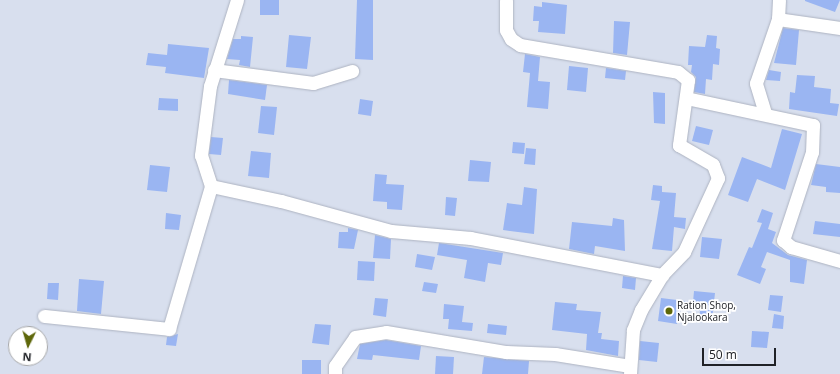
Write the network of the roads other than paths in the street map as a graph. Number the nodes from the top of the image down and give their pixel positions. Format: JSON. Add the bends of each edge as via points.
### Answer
{"nodes":[{"id":1,"x":237,"y":0,"type":"edge"},
{"id":2,"x":506,"y":0,"type":"edge"},
{"id":3,"x":779,"y":0,"type":"edge"},
{"id":4,"x":778,"y":19,"type":"junction"},
{"id":5,"x":840,"y":28,"type":"edge"},
{"id":6,"x":214,"y":70,"type":"junction"},
{"id":7,"x":352,"y":71,"type":"dead end"},
{"id":8,"x":686,"y":98,"type":"junction"},
{"id":9,"x":765,"y":113,"type":"junction"},
{"id":10,"x":211,"y":186,"type":"junction"},
{"id":11,"x":840,"y":261,"type":"edge"},
{"id":12,"x":662,"y":275,"type":"junction"},
{"id":13,"x":44,"y":316,"type":"dead end"},
{"id":14,"x":630,"y":370,"type":"edge"},
{"id":15,"x":335,"y":374,"type":"edge"}],
"edges":[{"from":1,"to":6,"type":"street"},
{"from":2,"to":8,"type":"street","via":[[506,30],[515,43],[678,72],[688,80]]},
{"from":3,"to":4,"type":"street"},
{"from":4,"to":5,"type":"street"},
{"from":4,"to":9,"type":"street","via":[[756,83]]},
{"from":6,"to":7,"type":"street","via":[[313,83]]},
{"from":6,"to":10,"type":"street","via":[[201,155]]},
{"from":8,"to":9,"type":"street"},
{"from":8,"to":12,"type":"street","via":[[679,145],[713,165],[718,178],[684,252]]},
{"from":9,"to":11,"type":"street","via":[[808,122],[815,130],[804,182],[783,240],[791,247]]},
{"from":10,"to":12,"type":"street","via":[[281,201],[391,231],[471,238]]},
{"from":10,"to":13,"type":"street","via":[[169,329]]},
{"from":12,"to":14,"type":"street","via":[[649,294],[633,330]]},
{"from":14,"to":15,"type":"street","via":[[544,353],[506,352],[386,332],[355,337],[335,366]]}]}
